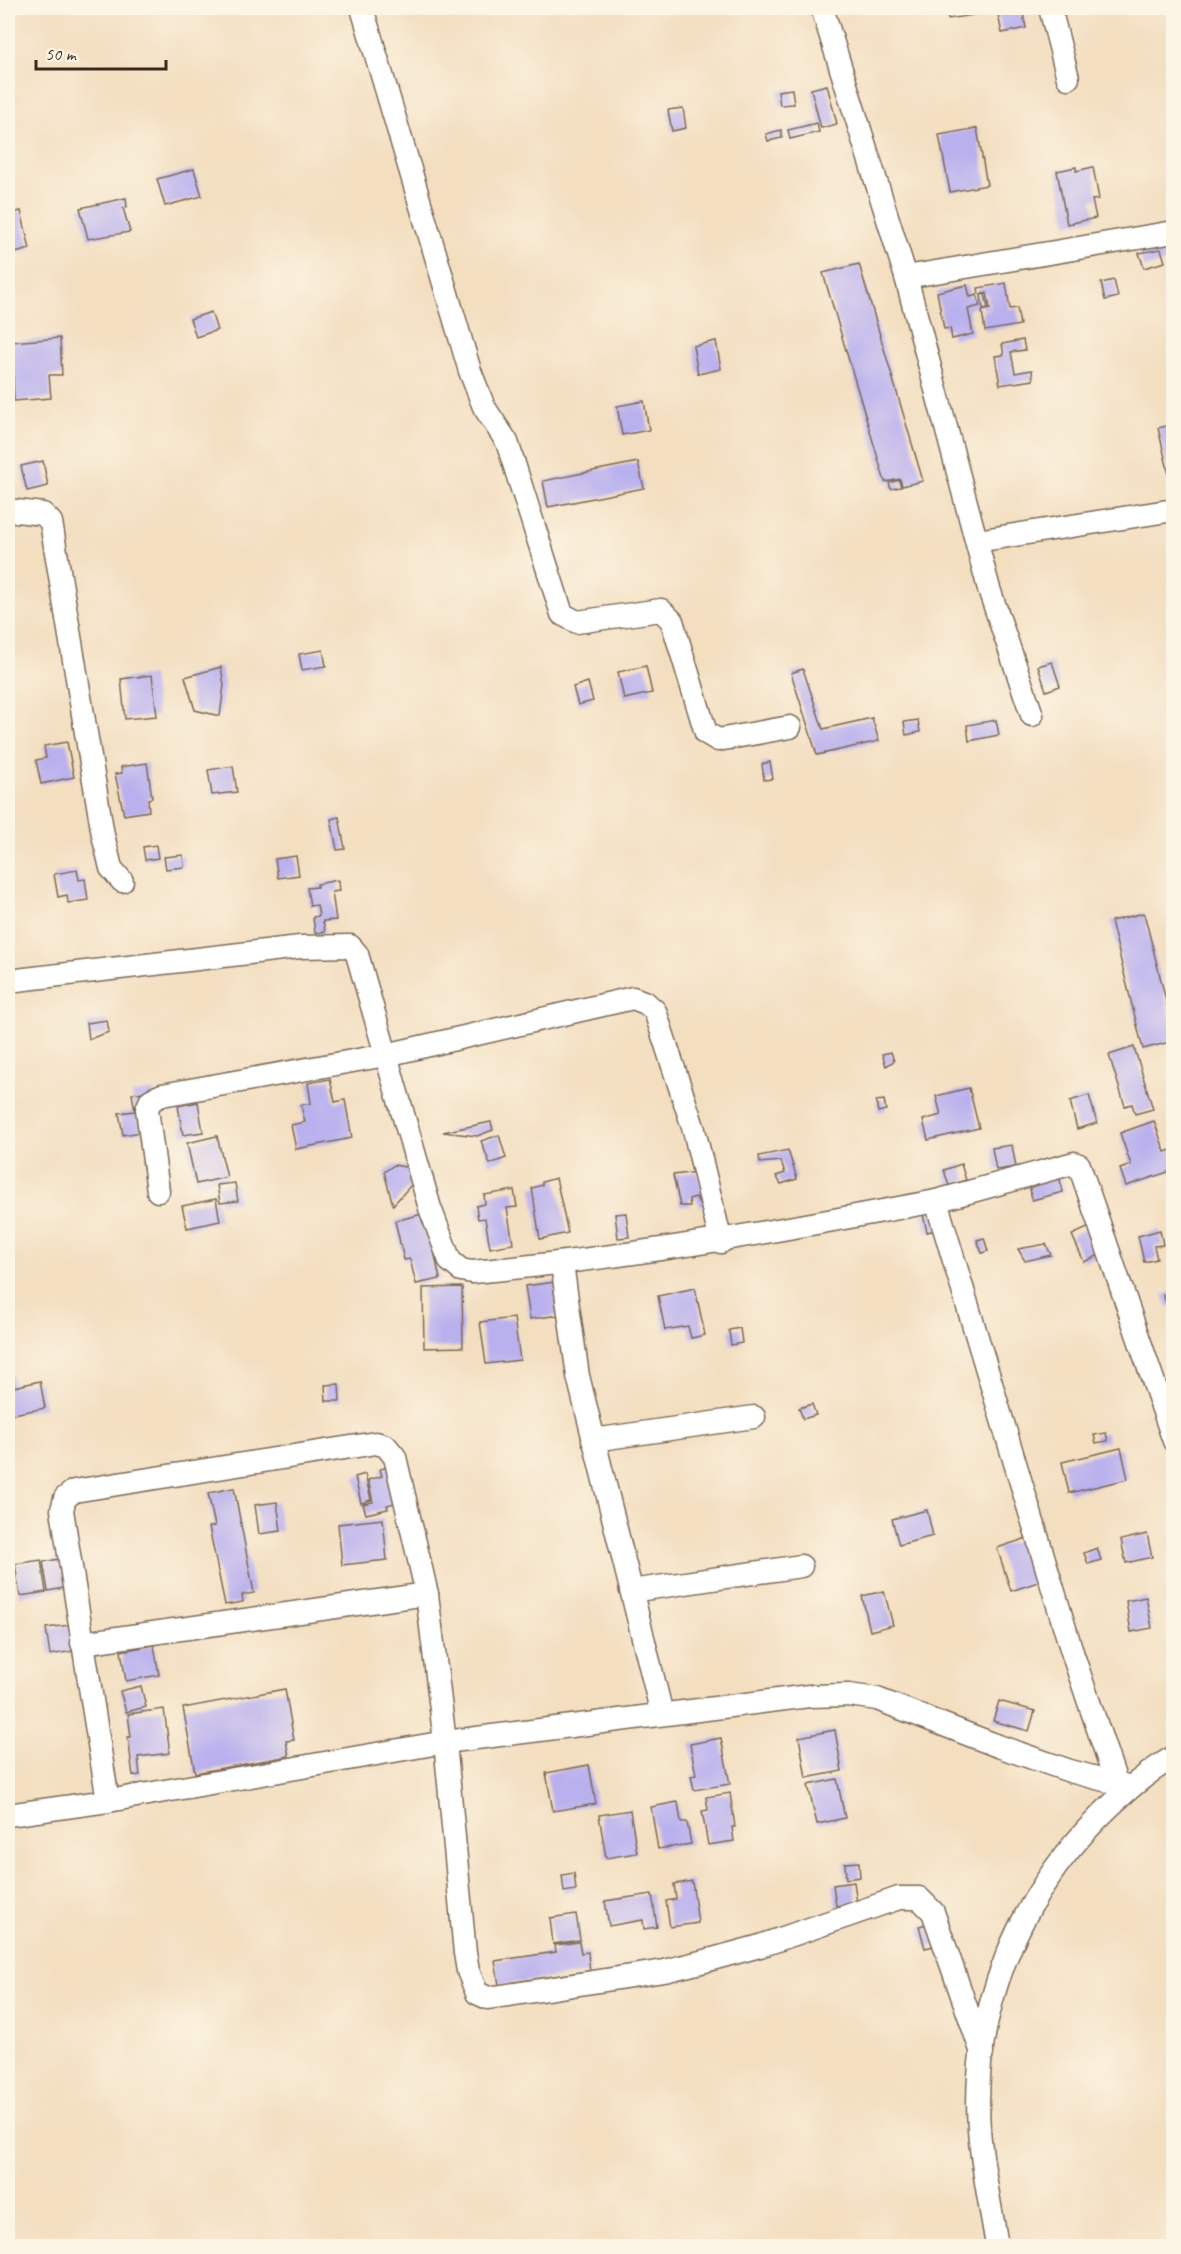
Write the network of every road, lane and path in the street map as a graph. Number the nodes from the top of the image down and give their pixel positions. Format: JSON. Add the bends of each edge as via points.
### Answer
{"nodes":[{"id":1,"x":362,"y":8,"type":"edge"},
{"id":2,"x":822,"y":8,"type":"edge"},
{"id":3,"x":1050,"y":8,"type":"edge"},
{"id":4,"x":1068,"y":78,"type":"dead end"},
{"id":5,"x":1173,"y":232,"type":"edge"},
{"id":6,"x":906,"y":277,"type":"junction"},
{"id":7,"x":8,"y":510,"type":"edge"},
{"id":8,"x":1173,"y":510,"type":"edge"},
{"id":9,"x":977,"y":541,"type":"junction"},
{"id":10,"x":1032,"y":715,"type":"dead end"},
{"id":11,"x":790,"y":727,"type":"dead end"},
{"id":12,"x":122,"y":881,"type":"dead end"},
{"id":13,"x":8,"y":981,"type":"edge"},
{"id":14,"x":386,"y":1055,"type":"junction"},
{"id":15,"x":159,"y":1191,"type":"dead end"},
{"id":16,"x":936,"y":1201,"type":"junction"},
{"id":17,"x":721,"y":1242,"type":"junction"},
{"id":18,"x":562,"y":1264,"type":"junction"},
{"id":19,"x":754,"y":1417,"type":"dead end"},
{"id":20,"x":593,"y":1440,"type":"junction"},
{"id":21,"x":1173,"y":1441,"type":"edge"},
{"id":22,"x":801,"y":1566,"type":"dead end"},
{"id":23,"x":631,"y":1591,"type":"junction"},
{"id":24,"x":427,"y":1594,"type":"junction"},
{"id":25,"x":82,"y":1643,"type":"junction"},
{"id":26,"x":662,"y":1714,"type":"junction"},
{"id":27,"x":445,"y":1742,"type":"junction"},
{"id":28,"x":1173,"y":1757,"type":"edge"},
{"id":29,"x":1123,"y":1785,"type":"junction"},
{"id":30,"x":108,"y":1801,"type":"junction"},
{"id":31,"x":8,"y":1815,"type":"edge"},
{"id":32,"x":982,"y":2053,"type":"junction"},
{"id":33,"x":997,"y":2247,"type":"edge"}],
"edges":[{"from":1,"to":11,"type":"street","via":[[470,371],[484,407],[507,442],[562,614],[577,622],[661,610],[672,621],[710,738],[718,740]]},
{"from":2,"to":6,"type":"street"},
{"from":3,"to":4,"type":"street"},
{"from":5,"to":6,"type":"street"},
{"from":6,"to":9,"type":"street"},
{"from":7,"to":12,"type":"street","via":[[43,514],[51,522],[103,835],[111,868]]},
{"from":8,"to":9,"type":"street"},
{"from":9,"to":10,"type":"street","via":[[989,589]]},
{"from":13,"to":14,"type":"street","via":[[300,947],[350,946],[357,954]]},
{"from":14,"to":15,"type":"street","via":[[151,1100],[147,1109]]},
{"from":14,"to":17,"type":"street","via":[[633,998],[646,1003],[655,1011],[694,1130]]},
{"from":14,"to":18,"type":"street","via":[[430,1208],[450,1261],[461,1270],[472,1272]]},
{"from":16,"to":17,"type":"street"},
{"from":16,"to":21,"type":"street","via":[[1079,1165]]},
{"from":16,"to":29,"type":"street","via":[[1073,1655]]},
{"from":17,"to":18,"type":"street"},
{"from":18,"to":20,"type":"street","via":[[578,1376]]},
{"from":19,"to":20,"type":"street"},
{"from":20,"to":23,"type":"street"},
{"from":22,"to":23,"type":"street"},
{"from":23,"to":26,"type":"street"},
{"from":24,"to":25,"type":"street"},
{"from":24,"to":25,"type":"street","via":[[395,1458],[386,1446],[376,1443],[74,1491],[65,1498],[62,1510]]},
{"from":24,"to":27,"type":"street"},
{"from":25,"to":30,"type":"street"},
{"from":26,"to":27,"type":"street"},
{"from":26,"to":29,"type":"street","via":[[809,1696],[877,1699],[998,1746]]},
{"from":27,"to":30,"type":"street"},
{"from":27,"to":32,"type":"street","via":[[465,1953],[468,1971],[481,1997],[664,1971],[760,1946],[899,1898],[919,1898],[933,1912]]},
{"from":28,"to":29,"type":"street"},
{"from":29,"to":32,"type":"street","via":[[1073,1843],[1038,1891],[1014,1934]]},
{"from":30,"to":31,"type":"street"},
{"from":32,"to":33,"type":"street","via":[[979,2129]]}]}
